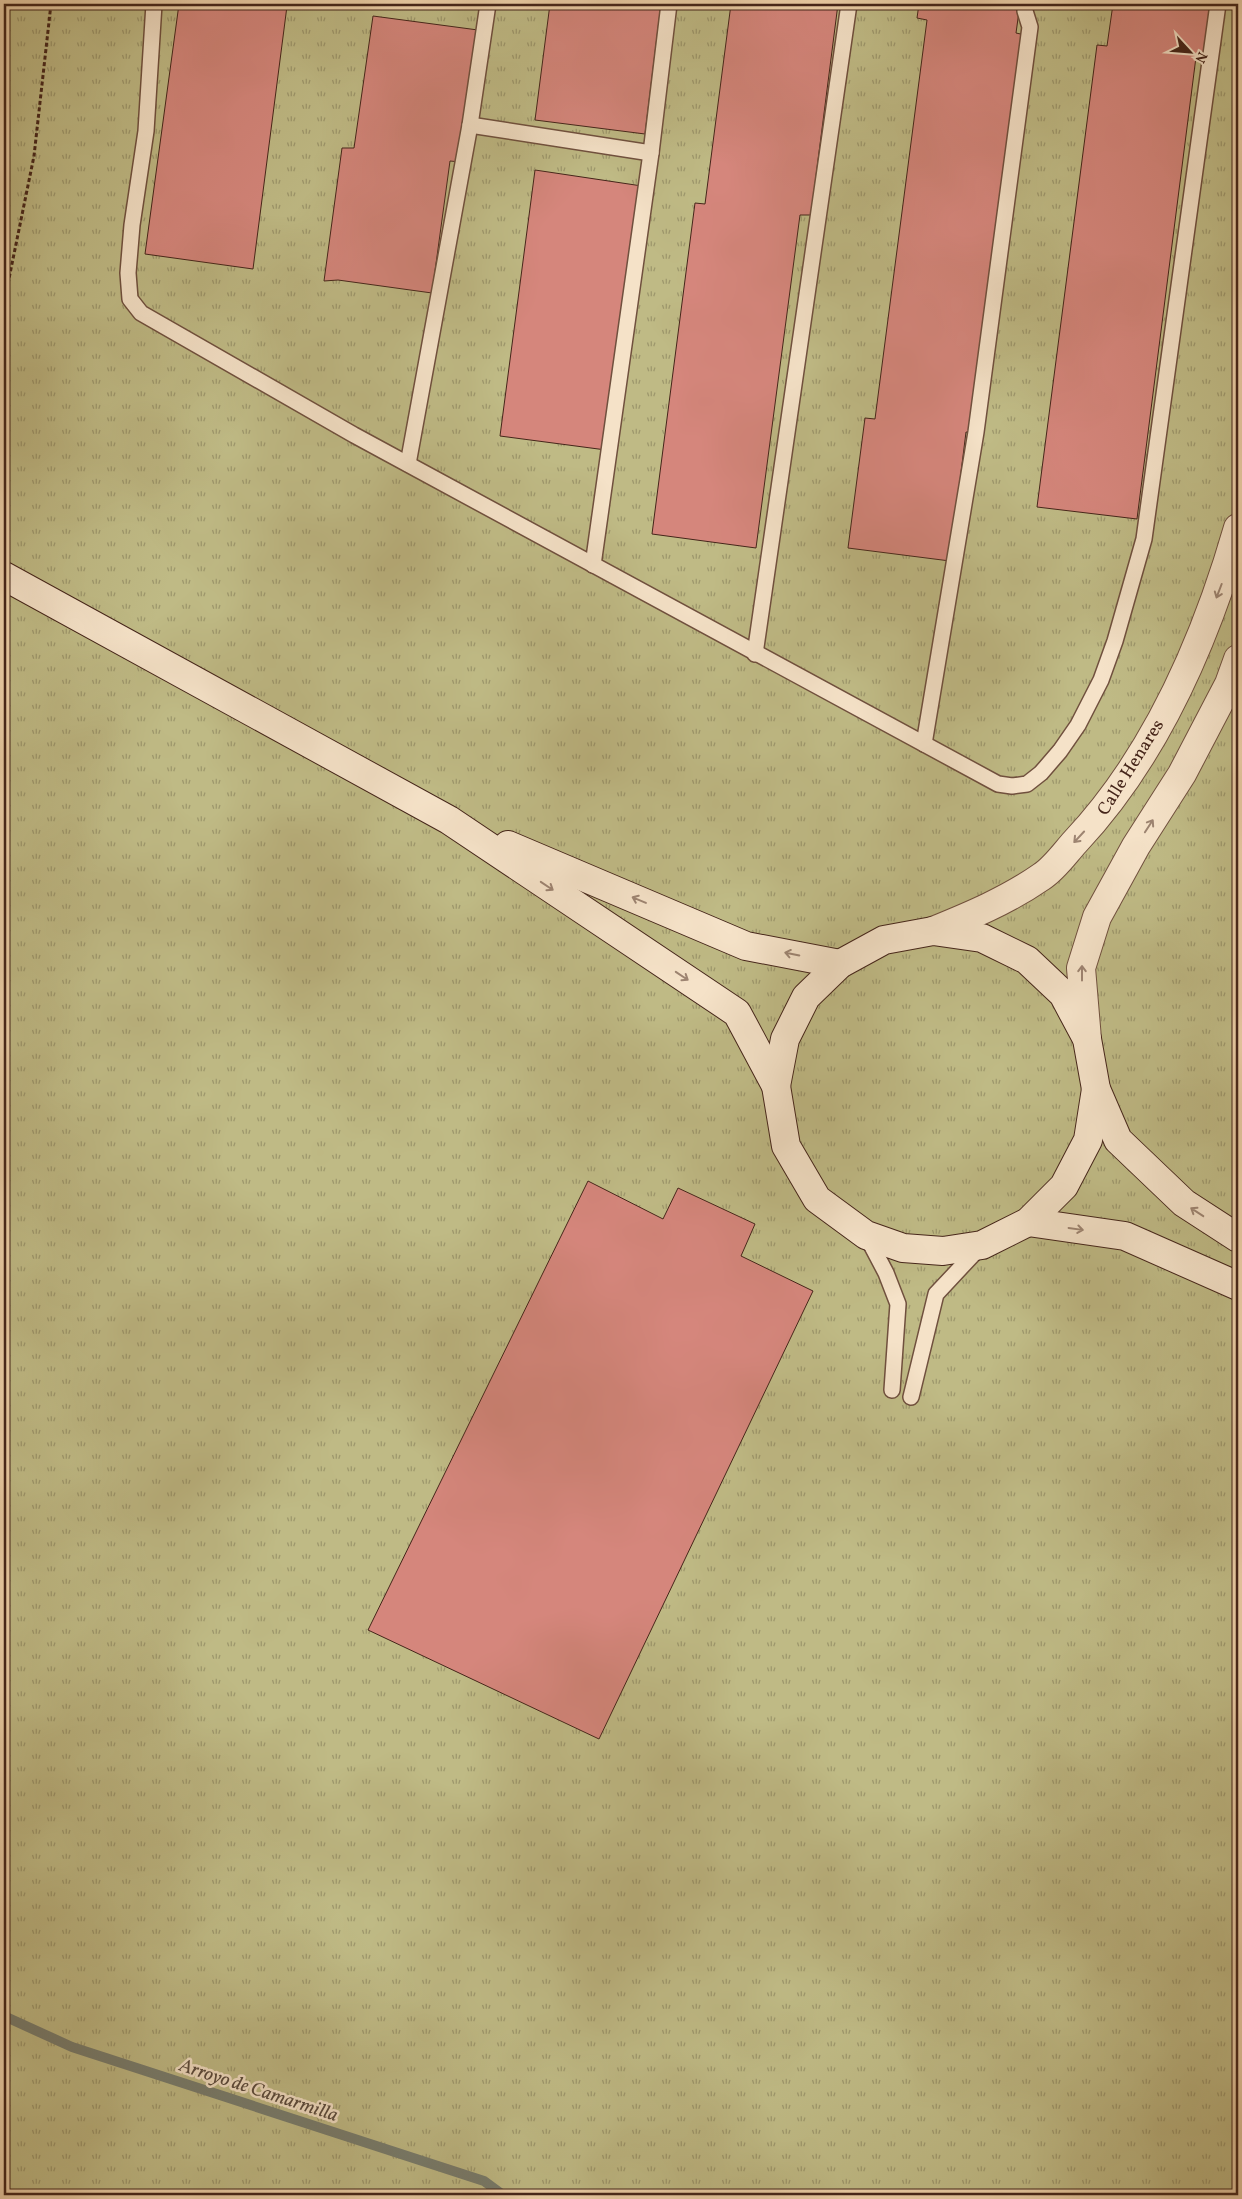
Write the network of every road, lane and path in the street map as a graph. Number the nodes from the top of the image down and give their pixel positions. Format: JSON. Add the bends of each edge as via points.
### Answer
{"nodes":[{"id":1,"x":51,"y":4,"type":"edge"},
{"id":2,"x":154,"y":4,"type":"edge"},
{"id":3,"x":488,"y":4,"type":"edge"},
{"id":4,"x":669,"y":4,"type":"edge"},
{"id":5,"x":849,"y":4,"type":"edge"},
{"id":6,"x":1026,"y":4,"type":"edge"},
{"id":7,"x":1218,"y":4,"type":"edge"},
{"id":8,"x":470,"y":125,"type":"junction"},
{"id":9,"x":651,"y":153,"type":"junction"},
{"id":10,"x":4,"y":303,"type":"edge"},
{"id":11,"x":408,"y":464,"type":"junction"},
{"id":12,"x":1238,"y":528,"type":"edge"},
{"id":13,"x":593,"y":565,"type":"junction"},
{"id":14,"x":4,"y":576,"type":"edge"},
{"id":15,"x":755,"y":654,"type":"junction"},
{"id":16,"x":1238,"y":659,"type":"edge"},
{"id":17,"x":924,"y":744,"type":"junction"},
{"id":18,"x":449,"y":820,"type":"junction"},
{"id":19,"x":933,"y":931,"type":"junction"},
{"id":20,"x":840,"y":964,"type":"junction"},
{"id":21,"x":1087,"y":1039,"type":"junction"},
{"id":22,"x":776,"y":1086,"type":"junction"},
{"id":23,"x":1096,"y":1088,"type":"junction"},
{"id":24,"x":1028,"y":1222,"type":"junction"},
{"id":25,"x":866,"y":1236,"type":"junction"},
{"id":26,"x":1238,"y":1238,"type":"edge"},
{"id":27,"x":982,"y":1245,"type":"junction"},
{"id":28,"x":1238,"y":1286,"type":"edge"},
{"id":29,"x":892,"y":1390,"type":"dead end"},
{"id":30,"x":911,"y":1397,"type":"dead end"}],
"edges":[{"from":1,"to":10,"type":"path","via":[[34,156]]},
{"from":2,"to":11,"type":"lane","via":[[146,131],[128,263],[130,299],[141,314]]},
{"from":3,"to":8,"type":"lane"},
{"from":4,"to":9,"type":"lane"},
{"from":5,"to":15,"type":"lane"},
{"from":6,"to":17,"type":"lane","via":[[1030,26],[976,432]]},
{"from":7,"to":17,"type":"lane","via":[[1144,539],[1101,680],[1078,725],[1060,751],[1027,784],[998,784]]},
{"from":8,"to":9,"type":"lane"},
{"from":8,"to":11,"type":"lane"},
{"from":9,"to":13,"type":"lane"},
{"from":11,"to":13,"type":"lane"},
{"from":12,"to":19,"type":"street","name":"Calle Henares","one_way":true,"via":[[1225,574],[1190,665],[1142,753],[1096,819],[1043,876],[983,910]]},
{"from":13,"to":15,"type":"lane"},
{"from":14,"to":18,"type":"street"},
{"from":15,"to":17,"type":"lane"},
{"from":21,"to":16,"type":"street","one_way":true,"via":[[1081,968],[1097,917],[1136,846],[1182,774]]},
{"from":20,"to":18,"type":"street","one_way":true,"via":[[746,946]]},
{"from":18,"to":22,"type":"street","one_way":true,"via":[[737,1013]]},
{"from":19,"to":20,"type":"street","via":[[884,940]]},
{"from":19,"to":21,"type":"street","via":[[982,938],[1027,960],[1063,994]]},
{"from":20,"to":22,"type":"street","via":[[806,998],[785,1039]]},
{"from":21,"to":23,"type":"street"},
{"from":22,"to":25,"type":"street","via":[[786,1146],[812,1191],[817,1199]]},
{"from":23,"to":24,"type":"street","via":[[1088,1140],[1064,1186]]},
{"from":26,"to":23,"type":"street","one_way":true,"via":[[1184,1203],[1118,1140]]},
{"from":24,"to":27,"type":"street"},
{"from":24,"to":28,"type":"street","one_way":true,"via":[[1125,1236]]},
{"from":25,"to":27,"type":"street","via":[[903,1248],[943,1252]]},
{"from":25,"to":29,"type":"lane","via":[[898,1304]]},
{"from":27,"to":30,"type":"lane","via":[[936,1294]]}]}
